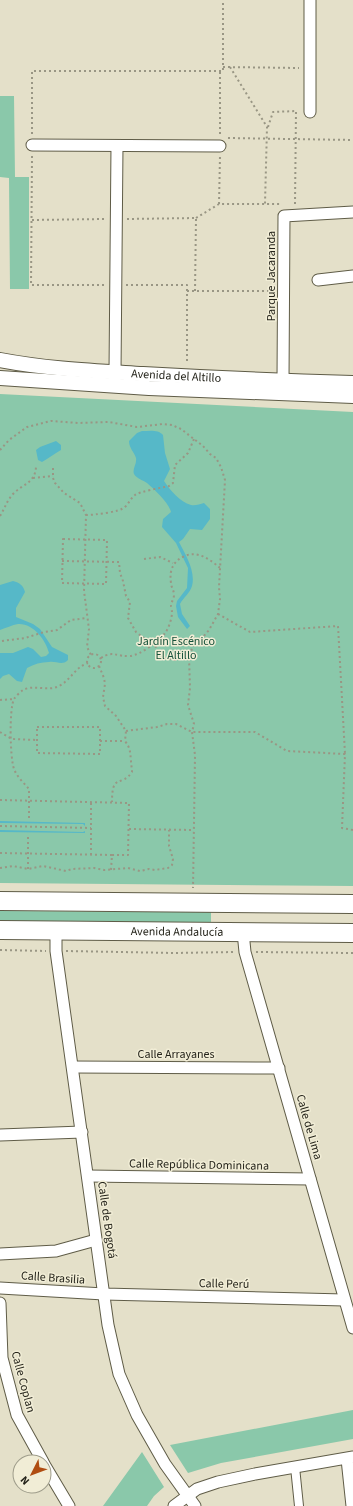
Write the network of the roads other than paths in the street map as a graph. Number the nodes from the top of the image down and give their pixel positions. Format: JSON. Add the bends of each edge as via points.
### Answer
{"nodes":[{"id":1,"x":310,"y":0,"type":"edge"},
{"id":2,"x":310,"y":112,"type":"road end"},
{"id":3,"x":224,"y":142,"type":"road end"},
{"id":4,"x":32,"y":145,"type":"dead end"},
{"id":5,"x":117,"y":146,"type":"junction"},
{"id":6,"x":353,"y":212,"type":"edge"},
{"id":7,"x":353,"y":276,"type":"edge"},
{"id":8,"x":318,"y":280,"type":"dead end"},
{"id":9,"x":0,"y":360,"type":"edge"},
{"id":10,"x":115,"y":372,"type":"junction"},
{"id":11,"x":0,"y":378,"type":"edge"},
{"id":12,"x":283,"y":381,"type":"junction"},
{"id":13,"x":353,"y":383,"type":"edge"},
{"id":14,"x":353,"y":396,"type":"edge"},
{"id":15,"x":0,"y":901,"type":"edge"},
{"id":16,"x":353,"y":904,"type":"edge"},
{"id":17,"x":0,"y":930,"type":"edge"},
{"id":18,"x":56,"y":930,"type":"junction"},
{"id":19,"x":244,"y":932,"type":"junction"},
{"id":20,"x":353,"y":933,"type":"edge"},
{"id":21,"x":73,"y":1067,"type":"junction"},
{"id":22,"x":279,"y":1068,"type":"junction"},
{"id":23,"x":82,"y":1132,"type":"junction"},
{"id":24,"x":0,"y":1135,"type":"edge"},
{"id":25,"x":88,"y":1176,"type":"junction"},
{"id":26,"x":310,"y":1179,"type":"junction"},
{"id":27,"x":96,"y":1240,"type":"junction"},
{"id":28,"x":0,"y":1254,"type":"edge"},
{"id":29,"x":0,"y":1288,"type":"edge"},
{"id":30,"x":104,"y":1294,"type":"junction"},
{"id":31,"x":344,"y":1300,"type":"junction"},
{"id":32,"x":0,"y":1303,"type":"edge"},
{"id":33,"x":353,"y":1328,"type":"edge"},
{"id":34,"x":38,"y":1454,"type":"edge"},
{"id":35,"x":350,"y":1458,"type":"edge"},
{"id":36,"x":295,"y":1467,"type":"junction"},
{"id":37,"x":52,"y":1478,"type":"edge"},
{"id":38,"x":188,"y":1496,"type":"junction"},
{"id":39,"x":69,"y":1506,"type":"edge"},
{"id":40,"x":174,"y":1506,"type":"edge"},
{"id":41,"x":195,"y":1506,"type":"edge"},
{"id":42,"x":299,"y":1506,"type":"edge"},
{"id":43,"x":352,"y":1506,"type":"edge"}],
"edges":[{"from":1,"to":2,"type":"street"},
{"from":3,"to":5,"type":"street"},
{"from":4,"to":5,"type":"street"},
{"from":5,"to":10,"type":"street"},
{"from":6,"to":12,"type":"street","name":"Parque Jacaranda","via":[[284,216]]},
{"from":7,"to":8,"type":"street"},
{"from":9,"to":10,"type":"street","name":"Avenida del Altillo"},
{"from":10,"to":12,"type":"street","name":"Avenida del Altillo"},
{"from":11,"to":14,"type":"street","name":"Avenida del Altillo","via":[[149,388]]},
{"from":12,"to":13,"type":"street","name":"Avenida del Altillo"},
{"from":15,"to":16,"type":"main road"},
{"from":17,"to":18,"type":"main road","name":"Avenida Andalucía"},
{"from":18,"to":19,"type":"main road","name":"Avenida Andalucía"},
{"from":18,"to":21,"type":"street","name":"Calle de Bogotá","via":[[56,951]]},
{"from":19,"to":20,"type":"main road","name":"Avenida Andalucía"},
{"from":19,"to":22,"type":"street","name":"Calle de Lima","via":[[245,952]]},
{"from":21,"to":22,"type":"street","name":"Calle Arrayanes"},
{"from":21,"to":23,"type":"street","name":"Calle de Bogotá"},
{"from":22,"to":26,"type":"street","name":"Calle de Lima"},
{"from":23,"to":24,"type":"street"},
{"from":23,"to":25,"type":"street","name":"Calle de Bogotá"},
{"from":25,"to":26,"type":"street","name":"Calle República Dominicana"},
{"from":25,"to":27,"type":"street","name":"Calle de Bogotá"},
{"from":26,"to":31,"type":"street","name":"Calle de Lima"},
{"from":27,"to":28,"type":"street","via":[[56,1251]]},
{"from":27,"to":30,"type":"street","name":"Calle de Bogotá"},
{"from":29,"to":30,"type":"street","name":"Calle Brasilia"},
{"from":30,"to":31,"type":"street","name":"Calle Perú"},
{"from":30,"to":38,"type":"street","name":"Calle de Bogotá","via":[[119,1374],[137,1415],[165,1464]]},
{"from":31,"to":33,"type":"street","name":"Calle de Lima"},
{"from":32,"to":34,"type":"street","name":"Calle Coplan","via":[[2,1358],[16,1415]]},
{"from":35,"to":36,"type":"street"},
{"from":35,"to":43,"type":"street"},
{"from":36,"to":38,"type":"street","via":[[218,1482],[198,1489]]},
{"from":36,"to":42,"type":"street"},
{"from":37,"to":39,"type":"street","name":"Calle Coplan"},
{"from":38,"to":40,"type":"street"},
{"from":38,"to":41,"type":"street","name":"Calle de Bogotá"}]}
